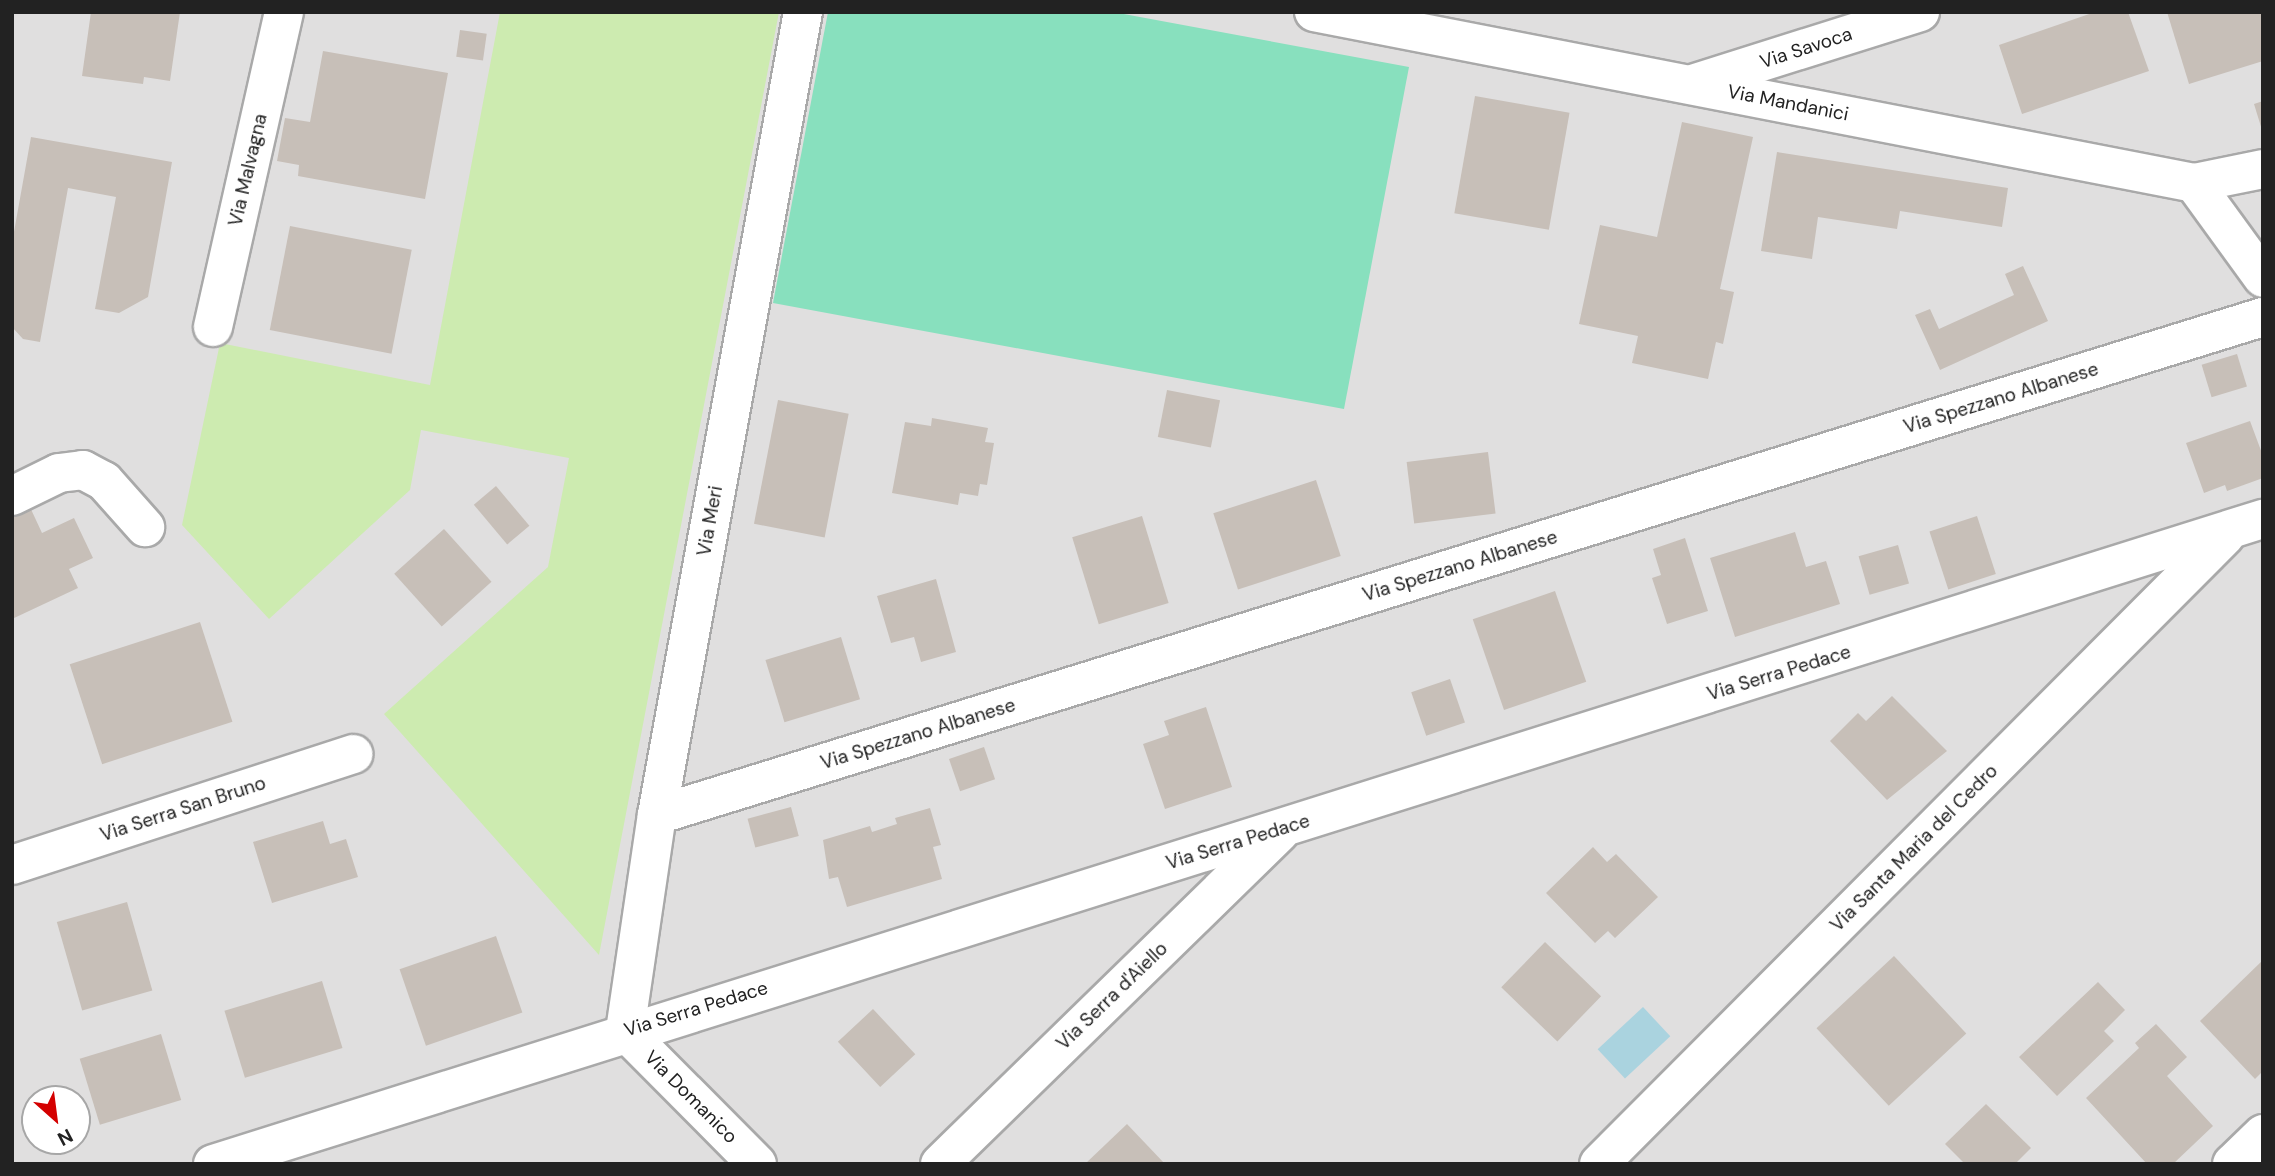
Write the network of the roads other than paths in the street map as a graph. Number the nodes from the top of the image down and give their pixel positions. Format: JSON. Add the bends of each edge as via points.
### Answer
{"nodes":[{"id":1,"x":284,"y":12,"type":"edge"},
{"id":2,"x":803,"y":12,"type":"edge"},
{"id":3,"x":1314,"y":12,"type":"edge"},
{"id":4,"x":1920,"y":12,"type":"edge"},
{"id":5,"x":1692,"y":84,"type":"junction"},
{"id":6,"x":2263,"y":169,"type":"edge"},
{"id":7,"x":2194,"y":183,"type":"junction"},
{"id":8,"x":2263,"y":278,"type":"edge"},
{"id":9,"x":2263,"y":317,"type":"edge"},
{"id":10,"x":213,"y":327,"type":"dead end"},
{"id":11,"x":12,"y":496,"type":"edge"},
{"id":12,"x":2246,"y":526,"type":"edge"},
{"id":13,"x":145,"y":527,"type":"dead end"},
{"id":14,"x":353,"y":754,"type":"dead end"},
{"id":15,"x":657,"y":815,"type":"junction"},
{"id":16,"x":1284,"y":828,"type":"junction"},
{"id":17,"x":12,"y":865,"type":"edge"},
{"id":18,"x":625,"y":1031,"type":"junction"},
{"id":19,"x":2263,"y":1134,"type":"edge"},
{"id":20,"x":213,"y":1164,"type":"edge"},
{"id":21,"x":757,"y":1164,"type":"edge"},
{"id":22,"x":940,"y":1164,"type":"edge"},
{"id":23,"x":1599,"y":1164,"type":"edge"},
{"id":24,"x":2232,"y":1164,"type":"edge"}],
"edges":[{"from":1,"to":10,"type":"street","name":"Via Malvagna"},
{"from":2,"to":15,"type":"street","name":"Via Meri"},
{"from":3,"to":5,"type":"street","name":"Via Mandanici"},
{"from":4,"to":5,"type":"street","name":"Via Savoca"},
{"from":5,"to":7,"type":"street","name":"Via Mandanici"},
{"from":6,"to":7,"type":"street","name":"Via Mandanici"},
{"from":7,"to":8,"type":"street"},
{"from":9,"to":15,"type":"street","name":"Via Spezzano Albanese"},
{"from":11,"to":13,"type":"street","via":[[59,473],[83,470],[104,481]]},
{"from":12,"to":16,"type":"street","name":"Via Serra Pedace"},
{"from":12,"to":23,"type":"street","name":"Via Santa Maria del Cedro"},
{"from":14,"to":17,"type":"street","name":"Via Serra San Bruno"},
{"from":15,"to":18,"type":"street","name":"Via Meri"},
{"from":16,"to":18,"type":"street","name":"Via Serra Pedace"},
{"from":16,"to":22,"type":"street","name":"Via Serra d'Aiello"},
{"from":18,"to":20,"type":"street","name":"Via Serra Pedace"},
{"from":18,"to":21,"type":"street","name":"Via Domanico"},
{"from":19,"to":24,"type":"street"}]}
